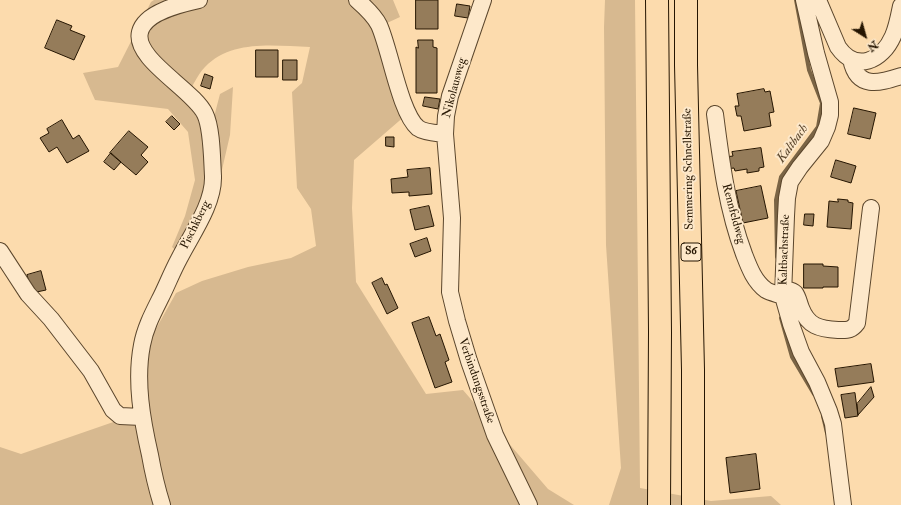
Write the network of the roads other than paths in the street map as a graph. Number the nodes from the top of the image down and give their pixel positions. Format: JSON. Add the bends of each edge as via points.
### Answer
{"nodes":[{"id":1,"x":198,"y":0,"type":"edge"},
{"id":2,"x":357,"y":0,"type":"edge"},
{"id":3,"x":482,"y":0,"type":"edge"},
{"id":4,"x":657,"y":0,"type":"edge"},
{"id":5,"x":686,"y":0,"type":"edge"},
{"id":6,"x":804,"y":0,"type":"edge"},
{"id":7,"x":818,"y":0,"type":"edge"},
{"id":8,"x":901,"y":6,"type":"edge"},
{"id":9,"x":851,"y":59,"type":"junction"},
{"id":10,"x":901,"y":76,"type":"edge"},
{"id":11,"x":715,"y":114,"type":"dead end"},
{"id":12,"x":445,"y":134,"type":"junction"},
{"id":13,"x":871,"y":208,"type":"dead end"},
{"id":14,"x":451,"y":250,"type":"joint"},
{"id":15,"x":0,"y":251,"type":"edge"},
{"id":16,"x":779,"y":293,"type":"junction"},
{"id":17,"x":142,"y":417,"type":"junction"},
{"id":18,"x":162,"y":505,"type":"edge"},
{"id":19,"x":529,"y":505,"type":"edge"},
{"id":20,"x":659,"y":505,"type":"edge"},
{"id":21,"x":693,"y":505,"type":"edge"},
{"id":22,"x":843,"y":505,"type":"edge"}],
"edges":[{"from":1,"to":17,"type":"street","name":"Pischkberg","via":[[155,15],[144,24],[139,34],[146,54],[200,105],[205,114],[210,136],[213,178],[206,208],[148,323],[139,372]]},
{"from":2,"to":12,"type":"street","via":[[368,9],[378,24],[406,110],[420,129]]},
{"from":3,"to":12,"type":"street","name":"Nikolausweg","via":[[450,96]]},
{"from":4,"to":20,"type":"highway"},
{"from":5,"to":21,"type":"highway","name":"Semmering Schnellstraße","number":"S6"},
{"from":6,"to":16,"type":"street","name":"Kaltbachstraße","via":[[830,102],[830,115],[821,140],[790,182]]},
{"from":7,"to":9,"type":"street","via":[[838,47]]},
{"from":8,"to":9,"type":"street","via":[[894,35],[888,45],[863,63]]},
{"from":9,"to":10,"type":"street","via":[[858,76],[867,81],[878,83]]},
{"from":11,"to":16,"type":"street","name":"Rennfeldweg","via":[[722,169],[737,235],[753,275],[762,286]]},
{"from":12,"to":14,"type":"street","name":"Nikolausweg","via":[[452,218]]},
{"from":13,"to":16,"type":"street","name":"Rennfeldweg","via":[[857,323],[854,327],[850,330],[815,326],[805,318],[792,290]]},
{"from":14,"to":19,"type":"street","name":"Verbindungsstraße","via":[[450,292],[457,322],[495,435]]},
{"from":15,"to":17,"type":"street","via":[[28,294],[91,371],[113,410],[120,416]]},
{"from":16,"to":22,"type":"street","name":"Kaltbachstraße","via":[[801,352],[817,382],[833,424]]},
{"from":17,"to":18,"type":"street","name":"Pischkberg"}]}
